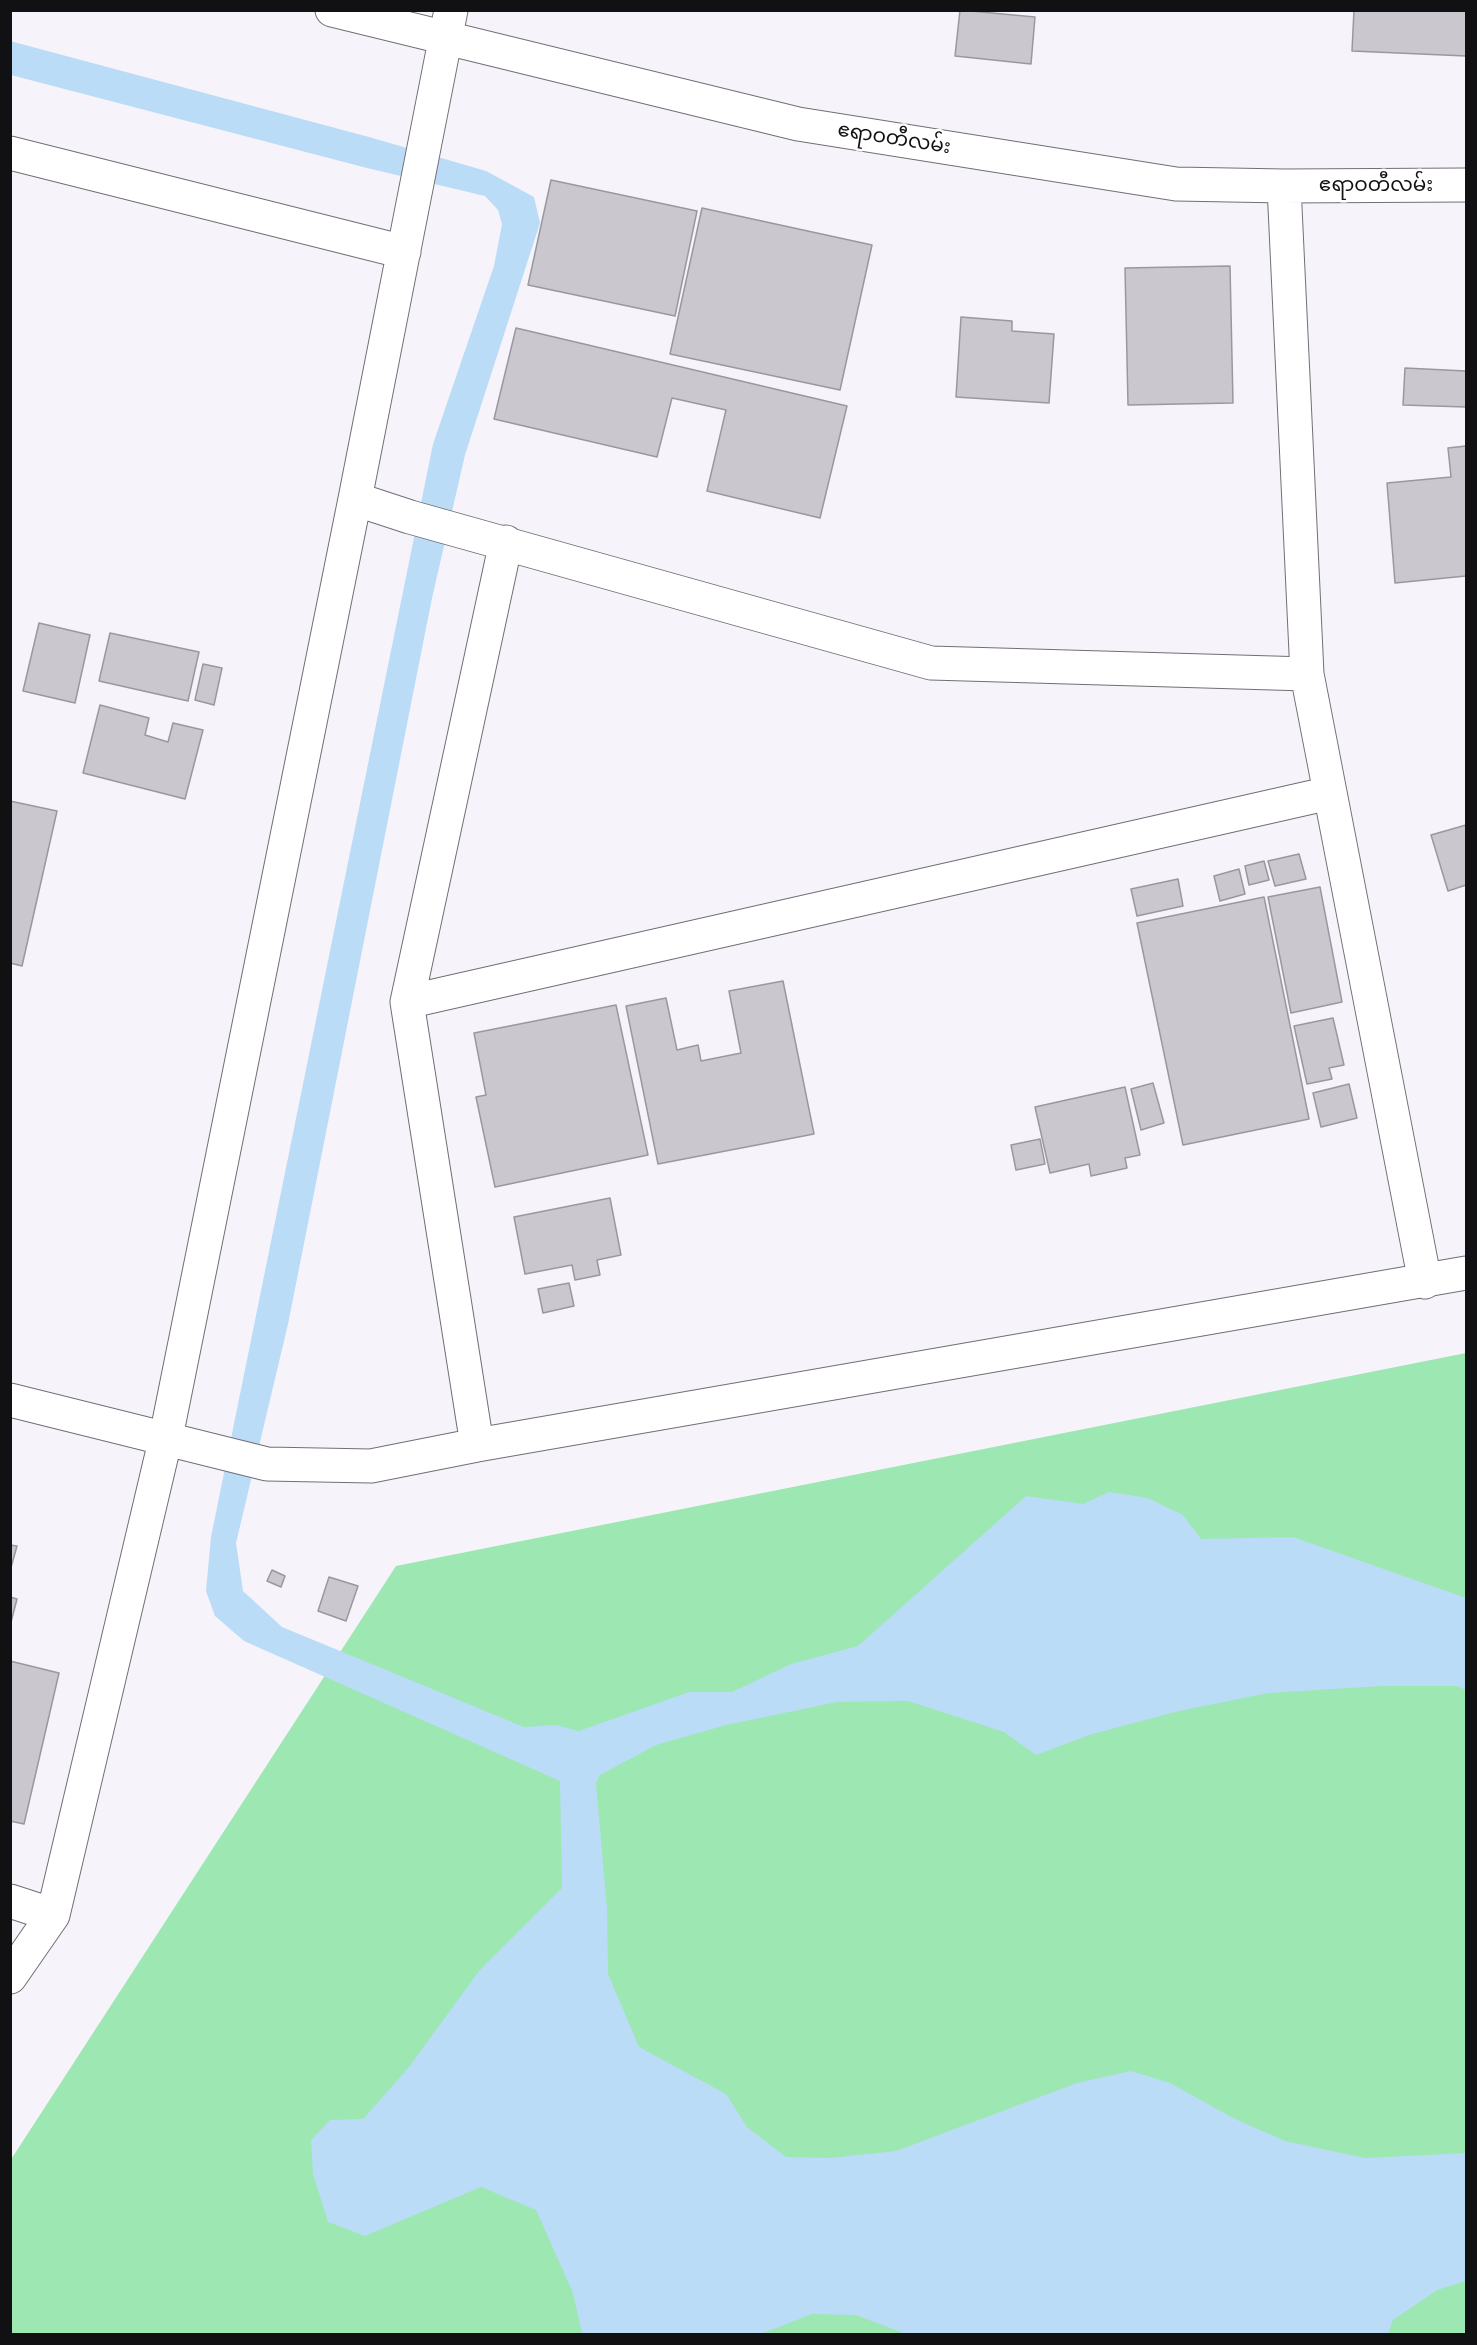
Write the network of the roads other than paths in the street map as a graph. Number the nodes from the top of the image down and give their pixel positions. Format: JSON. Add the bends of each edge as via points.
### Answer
{"nodes":[{"id":1,"x":332,"y":10,"type":"edge"},
{"id":2,"x":449,"y":24,"type":"edge"},
{"id":3,"x":10,"y":153,"type":"edge"},
{"id":4,"x":1467,"y":185,"type":"edge"},
{"id":5,"x":1284,"y":186,"type":"junction"},
{"id":6,"x":404,"y":252,"type":"junction"},
{"id":7,"x":355,"y":499,"type":"junction"},
{"id":8,"x":506,"y":542,"type":"junction"},
{"id":9,"x":1307,"y":674,"type":"junction"},
{"id":10,"x":1330,"y":793,"type":"junction"},
{"id":11,"x":407,"y":1002,"type":"junction"},
{"id":12,"x":1467,"y":1273,"type":"edge"},
{"id":13,"x":1425,"y":1282,"type":"junction"},
{"id":14,"x":10,"y":1400,"type":"edge"},
{"id":15,"x":165,"y":1437,"type":"junction"},
{"id":16,"x":477,"y":1445,"type":"junction"},
{"id":17,"x":10,"y":1901,"type":"edge"},
{"id":18,"x":53,"y":1915,"type":"junction"},
{"id":19,"x":10,"y":1977,"type":"edge"}],
"edges":[{"from":1,"to":2,"type":"street","name":"ဧရာဝတီလမ်း"},
{"from":2,"to":5,"type":"street","name":"ဧရာဝတီလမ်း","via":[[798,124],[1176,184]]},
{"from":2,"to":6,"type":"street"},
{"from":3,"to":6,"type":"street"},
{"from":4,"to":5,"type":"street","name":"ဧရာဝတီလမ်း"},
{"from":5,"to":9,"type":"street"},
{"from":6,"to":7,"type":"street"},
{"from":7,"to":8,"type":"street"},
{"from":7,"to":15,"type":"street"},
{"from":8,"to":9,"type":"street","via":[[931,663]]},
{"from":8,"to":11,"type":"street"},
{"from":9,"to":10,"type":"street"},
{"from":10,"to":11,"type":"street"},
{"from":10,"to":13,"type":"street"},
{"from":11,"to":16,"type":"street"},
{"from":12,"to":13,"type":"street"},
{"from":13,"to":16,"type":"street"},
{"from":14,"to":15,"type":"street"},
{"from":15,"to":16,"type":"street","via":[[267,1464],[371,1466]]},
{"from":15,"to":18,"type":"street"},
{"from":17,"to":18,"type":"street"},
{"from":18,"to":19,"type":"street"}]}
